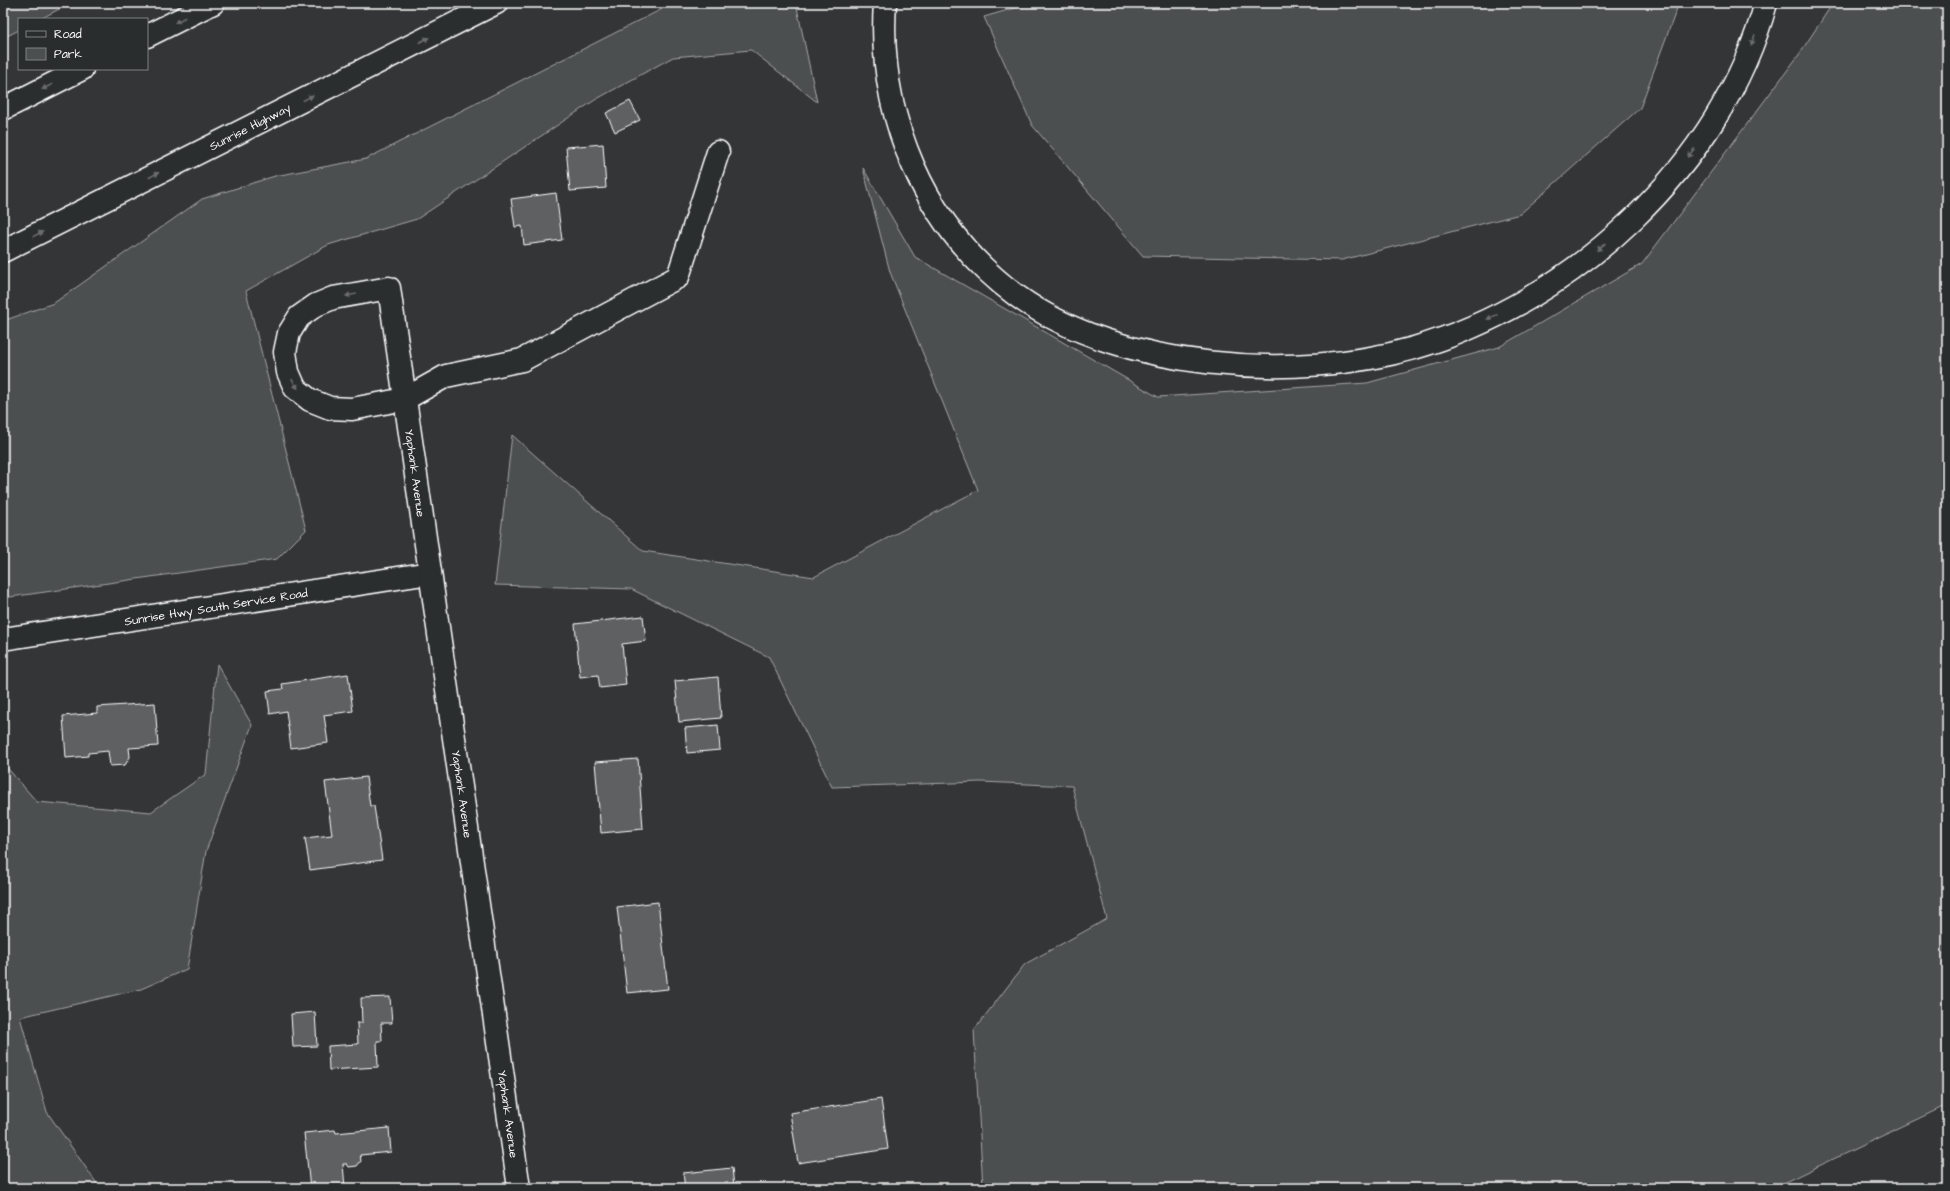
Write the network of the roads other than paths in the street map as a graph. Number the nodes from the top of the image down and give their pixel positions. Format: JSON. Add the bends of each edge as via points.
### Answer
{"nodes":[{"id":1,"x":213,"y":3,"type":"edge"},
{"id":2,"x":496,"y":3,"type":"edge"},
{"id":3,"x":885,"y":3,"type":"edge"},
{"id":4,"x":1766,"y":3,"type":"edge"},
{"id":5,"x":148,"y":36,"type":"edge"},
{"id":6,"x":80,"y":70,"type":"edge"},
{"id":7,"x":3,"y":109,"type":"edge"},
{"id":8,"x":718,"y":152,"type":"dead end"},
{"id":9,"x":3,"y":251,"type":"edge"},
{"id":10,"x":405,"y":399,"type":"junction"},
{"id":11,"x":430,"y":573,"type":"junction"},
{"id":12,"x":3,"y":639,"type":"edge"},
{"id":13,"x":519,"y":1188,"type":"edge"}],
"edges":[{"from":1,"to":5,"type":"main road","one_way":true},
{"from":9,"to":2,"type":"main road","name":"Sunrise Highway","one_way":true},
{"from":4,"to":3,"type":"main road","one_way":true,"via":[[1747,56],[1726,100],[1697,145],[1664,186],[1591,256],[1549,286],[1506,311],[1414,348],[1361,360],[1314,365],[1261,366],[1212,363],[1165,356],[1097,336],[1053,317],[1018,297],[985,268],[954,235],[930,201],[899,131],[890,95],[885,58]]},
{"from":6,"to":7,"type":"main road","one_way":true},
{"from":8,"to":10,"type":"main road","via":[[678,277],[522,360],[446,376]]},
{"from":10,"to":10,"type":"main road","name":"Yaphank Avenue","one_way":true,"via":[[389,288],[333,298],[316,305],[299,317],[289,333],[285,352],[288,372],[295,388],[310,400],[330,408],[352,409]]},
{"from":10,"to":11,"type":"main road","name":"Yaphank Avenue"},
{"from":11,"to":12,"type":"main road","name":"Sunrise Hwy South Service Road"},
{"from":11,"to":13,"type":"main road","name":"Yaphank Avenue"}]}
